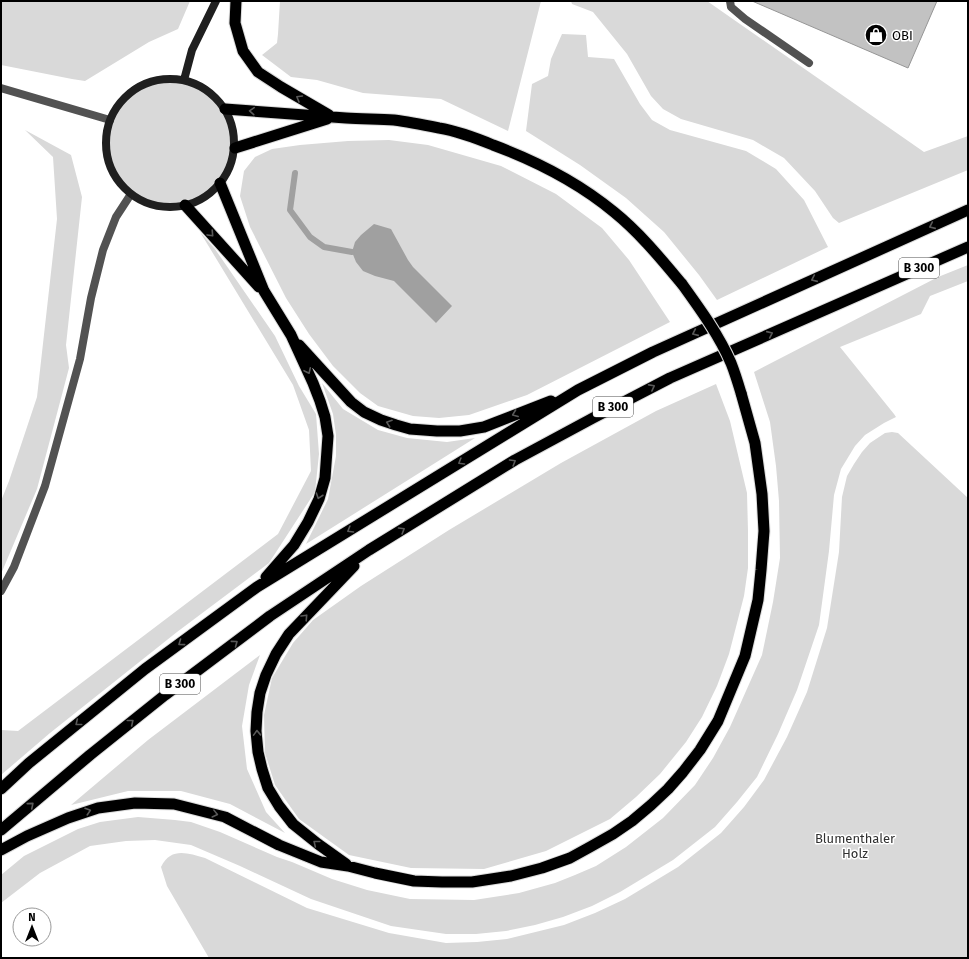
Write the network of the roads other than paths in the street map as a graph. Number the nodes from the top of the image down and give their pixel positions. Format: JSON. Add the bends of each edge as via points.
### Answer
{"nodes":[{"id":1,"x":216,"y":1,"type":"edge"},
{"id":2,"x":236,"y":1,"type":"edge"},
{"id":3,"x":730,"y":1,"type":"edge"},
{"id":4,"x":809,"y":63,"type":"dead end"},
{"id":5,"x":184,"y":80,"type":"junction"},
{"id":6,"x":1,"y":88,"type":"edge"},
{"id":7,"x":225,"y":109,"type":"junction"},
{"id":8,"x":333,"y":117,"type":"junction"},
{"id":9,"x":110,"y":120,"type":"junction"},
{"id":10,"x":235,"y":148,"type":"junction"},
{"id":11,"x":220,"y":184,"type":"junction"},
{"id":12,"x":132,"y":194,"type":"junction"},
{"id":13,"x":184,"y":205,"type":"junction"},
{"id":14,"x":968,"y":210,"type":"edge"},
{"id":15,"x":968,"y":247,"type":"edge"},
{"id":16,"x":264,"y":291,"type":"junction"},
{"id":17,"x":291,"y":336,"type":"junction"},
{"id":18,"x":578,"y":390,"type":"junction"},
{"id":19,"x":368,"y":550,"type":"junction"},
{"id":20,"x":257,"y":587,"type":"junction"},
{"id":21,"x":1,"y":591,"type":"edge"},
{"id":22,"x":1,"y":789,"type":"edge"},
{"id":23,"x":1,"y":830,"type":"edge"},
{"id":24,"x":1,"y":850,"type":"edge"},
{"id":25,"x":348,"y":866,"type":"junction"}],
"edges":[{"from":1,"to":5,"type":"main road","via":[[192,50]]},
{"from":8,"to":2,"type":"highway","one_way":true,"via":[[258,72],[243,51],[235,23]]},
{"from":3,"to":4,"type":"street","via":[[731,7],[745,19]]},
{"from":5,"to":7,"type":"main road","via":[[200,85]]},
{"from":5,"to":9,"type":"main road","via":[[164,79],[141,86],[122,100]]},
{"from":6,"to":9,"type":"street"},
{"from":8,"to":7,"type":"highway","one_way":true},
{"from":7,"to":10,"type":"main road","via":[[234,129]]},
{"from":8,"to":10,"type":"highway"},
{"from":8,"to":25,"type":"highway","bridge":true,"via":[[394,120],[440,128],[475,138],[542,166],[591,195],[634,230],[654,250],[701,310],[731,363],[756,443],[764,531],[758,600],[745,656],[718,720],[683,772],[632,821],[570,858],[511,876],[472,882],[414,881]]},
{"from":9,"to":12,"type":"main road","via":[[107,135],[110,166],[123,186]]},
{"from":10,"to":11,"type":"main road","via":[[230,168]]},
{"from":11,"to":13,"type":"main road","via":[[205,197]]},
{"from":11,"to":16,"type":"highway"},
{"from":12,"to":13,"type":"main road","via":[[149,203],[167,207]]},
{"from":12,"to":21,"type":"street","via":[[116,217],[103,250],[80,359],[45,486],[14,567]]},
{"from":13,"to":16,"type":"highway","one_way":true},
{"from":14,"to":18,"type":"highway","number":"B 300","one_way":true,"via":[[653,352]]},
{"from":19,"to":15,"type":"highway","number":"B 300","one_way":true,"via":[[515,460],[670,378]]},
{"from":16,"to":17,"type":"highway"},
{"from":18,"to":17,"type":"highway","one_way":true,"via":[[484,427],[460,431],[410,429],[381,420],[351,402]]},
{"from":17,"to":20,"type":"highway","one_way":true,"via":[[313,383],[325,417],[328,436],[325,478],[308,522],[294,545]]},
{"from":18,"to":20,"type":"highway","number":"B 300","one_way":true},
{"from":23,"to":19,"type":"highway","number":"B 300","one_way":true,"via":[[165,695],[270,616]]},
{"from":25,"to":19,"type":"highway","one_way":true,"via":[[294,824],[268,788],[258,752],[257,712],[266,675],[289,634]]},
{"from":20,"to":22,"type":"highway","number":"B 300","one_way":true,"via":[[145,669],[29,763]]},
{"from":24,"to":25,"type":"highway","one_way":true,"via":[[68,818],[98,808],[135,803],[174,804],[225,817],[279,845],[321,862]]}]}
